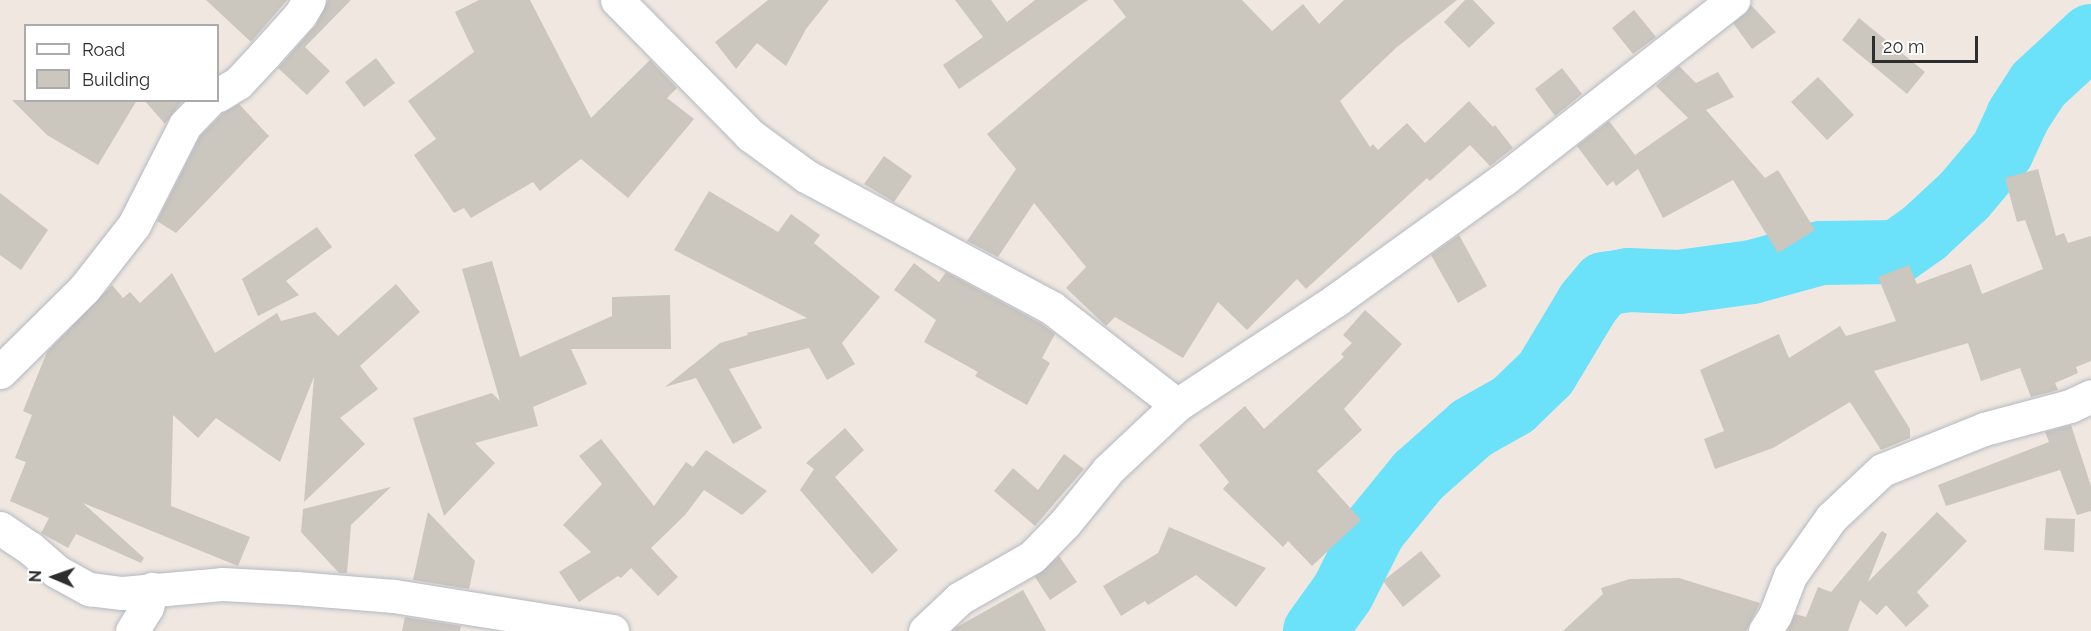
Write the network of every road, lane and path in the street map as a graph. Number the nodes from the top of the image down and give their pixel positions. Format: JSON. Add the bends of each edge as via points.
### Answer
{"nodes":[{"id":1,"x":309,"y":0,"type":"edge"},
{"id":2,"x":617,"y":0,"type":"edge"},
{"id":3,"x":1733,"y":0,"type":"edge"},
{"id":4,"x":219,"y":94,"type":"edge"},
{"id":5,"x":207,"y":102,"type":"edge"},
{"id":6,"x":0,"y":372,"type":"edge"},
{"id":7,"x":2091,"y":396,"type":"edge"},
{"id":8,"x":1177,"y":405,"type":"junction"},
{"id":9,"x":0,"y":528,"type":"edge"},
{"id":10,"x":152,"y":589,"type":"junction"},
{"id":11,"x":132,"y":631,"type":"edge"},
{"id":12,"x":612,"y":631,"type":"edge"},
{"id":13,"x":925,"y":631,"type":"edge"},
{"id":14,"x":1765,"y":631,"type":"edge"}],
"edges":[{"from":1,"to":4,"type":"street","via":[[238,83]]},
{"from":2,"to":8,"type":"street","via":[[750,135],[806,176],[1052,308]]},
{"from":3,"to":8,"type":"street","via":[[1504,179],[1336,300]]},
{"from":5,"to":6,"type":"street","via":[[173,144],[134,225],[84,289]]},
{"from":7,"to":14,"type":"street","via":[[2070,406],[1984,429],[1882,470],[1824,528],[1790,576]]},
{"from":8,"to":13,"type":"street","via":[[1108,470],[1032,557],[960,597]]},
{"from":9,"to":10,"type":"street","via":[[56,571],[89,589],[122,593]]},
{"from":10,"to":11,"type":"street","via":[[147,607]]},
{"from":10,"to":12,"type":"street","via":[[222,584],[383,595]]}]}
